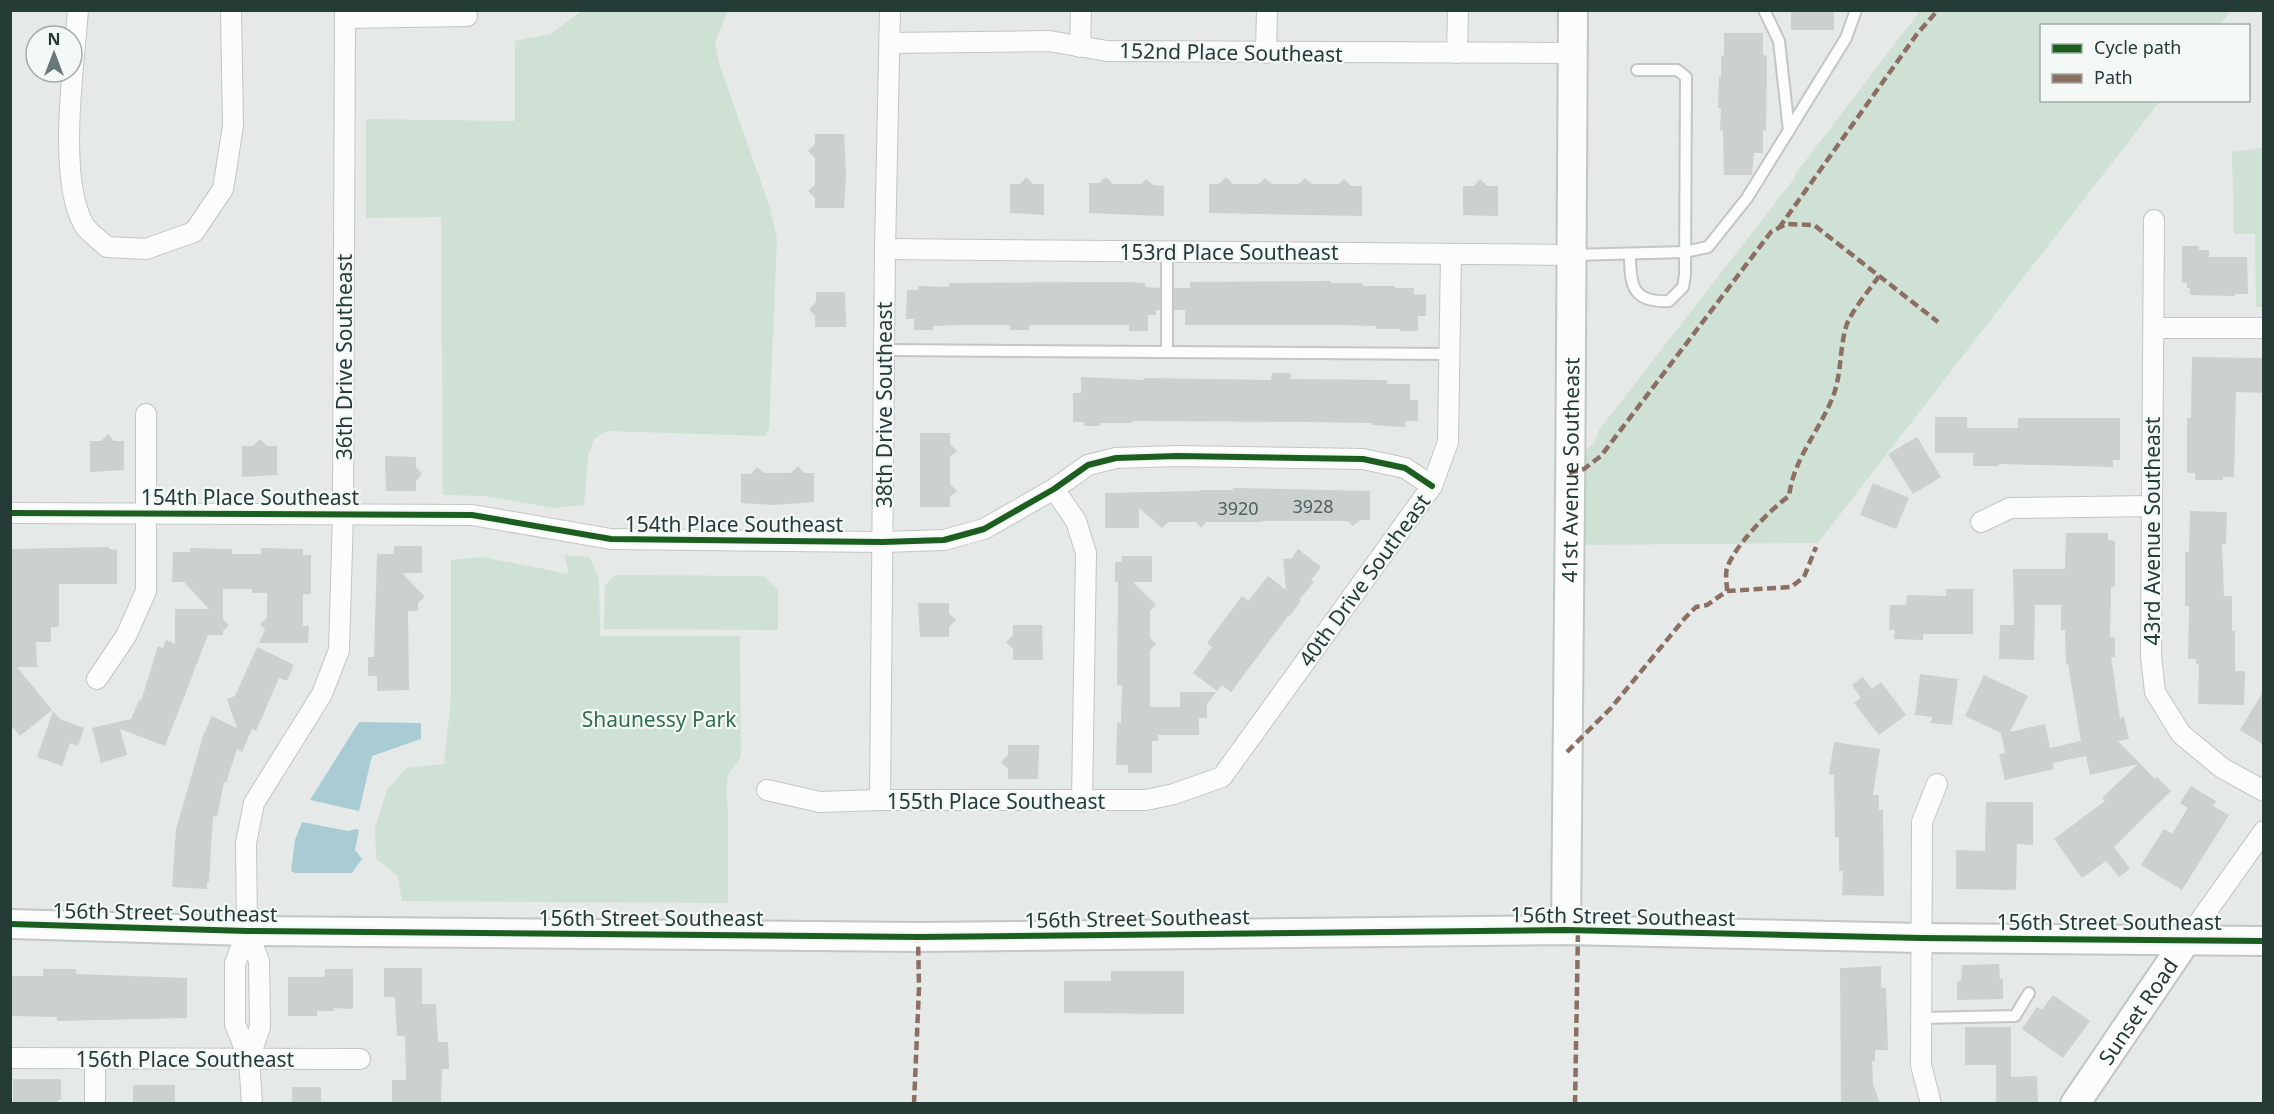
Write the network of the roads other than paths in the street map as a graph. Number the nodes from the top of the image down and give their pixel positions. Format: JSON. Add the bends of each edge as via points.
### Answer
{"nodes":[{"id":1,"x":78,"y":10,"type":"edge"},
{"id":2,"x":231,"y":10,"type":"edge"},
{"id":3,"x":890,"y":10,"type":"edge"},
{"id":4,"x":1081,"y":10,"type":"edge"},
{"id":5,"x":1267,"y":10,"type":"edge"},
{"id":6,"x":1458,"y":10,"type":"edge"},
{"id":7,"x":1573,"y":10,"type":"edge"},
{"id":8,"x":1764,"y":10,"type":"edge"},
{"id":9,"x":1856,"y":10,"type":"edge"},
{"id":10,"x":345,"y":14,"type":"edge"},
{"id":11,"x":467,"y":16,"type":"dead end"},
{"id":12,"x":890,"y":43,"type":"junction"},
{"id":13,"x":1080,"y":48,"type":"junction"},
{"id":14,"x":1266,"y":53,"type":"junction"},
{"id":15,"x":1456,"y":53,"type":"junction"},
{"id":16,"x":1573,"y":53,"type":"junction"},
{"id":17,"x":1637,"y":70,"type":"dead end"},
{"id":18,"x":1789,"y":130,"type":"junction"},
{"id":19,"x":2154,"y":220,"type":"dead end"},
{"id":20,"x":885,"y":249,"type":"junction"},
{"id":21,"x":1167,"y":252,"type":"junction"},
{"id":22,"x":1685,"y":252,"type":"junction"},
{"id":23,"x":1451,"y":254,"type":"junction"},
{"id":24,"x":1630,"y":254,"type":"junction"},
{"id":25,"x":1573,"y":255,"type":"junction"},
{"id":26,"x":2155,"y":328,"type":"junction"},
{"id":27,"x":2264,"y":328,"type":"edge"},
{"id":28,"x":885,"y":350,"type":"junction"},
{"id":29,"x":1167,"y":352,"type":"junction"},
{"id":30,"x":1449,"y":354,"type":"junction"},
{"id":31,"x":146,"y":414,"type":"dead end"},
{"id":32,"x":1432,"y":486,"type":"junction"},
{"id":33,"x":1054,"y":489,"type":"junction"},
{"id":34,"x":2152,"y":506,"type":"junction"},
{"id":35,"x":10,"y":513,"type":"edge"},
{"id":36,"x":147,"y":513,"type":"junction"},
{"id":37,"x":344,"y":514,"type":"junction"},
{"id":38,"x":1981,"y":522,"type":"dead end"},
{"id":39,"x":883,"y":542,"type":"junction"},
{"id":40,"x":97,"y":678,"type":"dead end"},
{"id":41,"x":1222,"y":777,"type":"joint"},
{"id":42,"x":1937,"y":784,"type":"dead end"},
{"id":43,"x":767,"y":790,"type":"dead end"},
{"id":44,"x":2264,"y":791,"type":"edge"},
{"id":45,"x":880,"y":800,"type":"junction"},
{"id":46,"x":1082,"y":801,"type":"junction"},
{"id":47,"x":2264,"y":831,"type":"edge"},
{"id":48,"x":10,"y":924,"type":"edge"},
{"id":49,"x":1566,"y":930,"type":"junction"},
{"id":50,"x":247,"y":931,"type":"junction"},
{"id":51,"x":1921,"y":938,"type":"junction"},
{"id":52,"x":2187,"y":939,"type":"junction"},
{"id":53,"x":2264,"y":941,"type":"edge"},
{"id":54,"x":2029,"y":993,"type":"dead end"},
{"id":55,"x":1921,"y":1018,"type":"junction"},
{"id":56,"x":10,"y":1058,"type":"edge"},
{"id":57,"x":95,"y":1058,"type":"junction"},
{"id":58,"x":249,"y":1059,"type":"junction"},
{"id":59,"x":360,"y":1059,"type":"dead end"},
{"id":60,"x":95,"y":1104,"type":"edge"},
{"id":61,"x":252,"y":1104,"type":"edge"},
{"id":62,"x":1931,"y":1104,"type":"edge"},
{"id":63,"x":2075,"y":1104,"type":"edge"}],
"edges":[{"from":1,"to":2,"type":"street","via":[[70,108],[70,184],[84,225],[107,247],[146,249],[194,232],[223,189],[233,126]]},
{"from":3,"to":12,"type":"street","name":"38th Drive Southeast"},
{"from":4,"to":13,"type":"street"},
{"from":5,"to":14,"type":"street"},
{"from":6,"to":15,"type":"street"},
{"from":7,"to":16,"type":"street","name":"41st Avenue Southeast"},
{"from":8,"to":18,"type":"lane","via":[[1779,41]]},
{"from":9,"to":18,"type":"lane","via":[[1845,38]]},
{"from":10,"to":11,"type":"street"},
{"from":10,"to":37,"type":"street","name":"36th Drive Southeast"},
{"from":12,"to":13,"type":"street","name":"152nd Place Southeast","via":[[1049,41]]},
{"from":12,"to":20,"type":"street","name":"38th Drive Southeast"},
{"from":13,"to":14,"type":"street","name":"152nd Place Southeast"},
{"from":14,"to":15,"type":"street","name":"152nd Place Southeast"},
{"from":15,"to":16,"type":"street","name":"152nd Place Southeast"},
{"from":16,"to":25,"type":"street","name":"41st Avenue Southeast"},
{"from":17,"to":22,"type":"lane","via":[[1677,70],[1686,77]]},
{"from":18,"to":22,"type":"lane","via":[[1748,198],[1708,247]]},
{"from":19,"to":26,"type":"street","name":"43rd Avenue Southeast"},
{"from":20,"to":21,"type":"street","name":"153rd Place Southeast"},
{"from":20,"to":28,"type":"street","name":"38th Drive Southeast"},
{"from":21,"to":23,"type":"street","name":"153rd Place Southeast"},
{"from":21,"to":29,"type":"lane"},
{"from":22,"to":24,"type":"lane"},
{"from":22,"to":24,"type":"lane","via":[[1683,287],[1669,301],[1656,302],[1633,288]]},
{"from":23,"to":25,"type":"street","name":"153rd Place Southeast"},
{"from":23,"to":30,"type":"street","name":"40th Drive Southeast"},
{"from":24,"to":25,"type":"lane"},
{"from":25,"to":49,"type":"street","name":"41st Avenue Southeast"},
{"from":26,"to":27,"type":"street"},
{"from":26,"to":34,"type":"street","name":"43rd Avenue Southeast"},
{"from":28,"to":29,"type":"lane"},
{"from":28,"to":39,"type":"street","name":"38th Drive Southeast"},
{"from":29,"to":30,"type":"lane"},
{"from":30,"to":32,"type":"street","name":"40th Drive Southeast","via":[[1448,442]]},
{"from":31,"to":36,"type":"street"},
{"from":32,"to":33,"type":"street","name":"154th Place Southeast","via":[[1405,468],[1363,459],[1177,456],[1116,458],[1088,465]]},
{"from":32,"to":41,"type":"street","name":"40th Drive Southeast"},
{"from":33,"to":39,"type":"street","name":"154th Place Southeast","via":[[984,529],[944,540]]},
{"from":33,"to":46,"type":"street","via":[[1076,521],[1086,553]]},
{"from":34,"to":38,"type":"street","via":[[2010,508]]},
{"from":34,"to":44,"type":"street","name":"43rd Avenue Southeast","via":[[2151,656],[2155,692],[2181,734],[2222,768]]},
{"from":35,"to":36,"type":"street","name":"154th Place Southeast"},
{"from":36,"to":37,"type":"street","name":"154th Place Southeast"},
{"from":36,"to":40,"type":"street","via":[[146,591],[126,636]]},
{"from":37,"to":39,"type":"street","name":"154th Place Southeast","via":[[472,515],[611,539]]},
{"from":37,"to":50,"type":"street","name":"36th Drive Southeast","via":[[339,650],[322,694],[254,803],[246,843]]},
{"from":39,"to":45,"type":"street","name":"38th Drive Southeast"},
{"from":41,"to":46,"type":"street","name":"155th Place Southeast","via":[[1146,800]]},
{"from":42,"to":51,"type":"street","via":[[1922,822]]},
{"from":43,"to":45,"type":"street","name":"155th Place Southeast","via":[[820,802]]},
{"from":45,"to":46,"type":"street","name":"155th Place Southeast"},
{"from":47,"to":52,"type":"street","name":"Sunset Road"},
{"from":48,"to":50,"type":"street","name":"156th Street Southeast"},
{"from":49,"to":50,"type":"street","name":"156th Street Southeast","via":[[918,937]]},
{"from":49,"to":51,"type":"street","name":"156th Street Southeast"},
{"from":50,"to":58,"type":"street","name":"36th Drive Southeast","via":[[235,964],[235,1024]]},
{"from":51,"to":52,"type":"street","name":"156th Street Southeast"},
{"from":51,"to":55,"type":"street"},
{"from":52,"to":53,"type":"street","name":"156th Street Southeast"},
{"from":52,"to":63,"type":"street","name":"Sunset Road"},
{"from":54,"to":55,"type":"lane","via":[[2015,1016]]},
{"from":55,"to":62,"type":"street","via":[[1921,1065]]},
{"from":56,"to":57,"type":"street","name":"156th Place Southeast"},
{"from":57,"to":58,"type":"street","name":"156th Place Southeast"},
{"from":57,"to":60,"type":"street"},
{"from":58,"to":59,"type":"street","name":"156th Place Southeast"},
{"from":58,"to":61,"type":"street","name":"36th Drive Southeast"}]}
